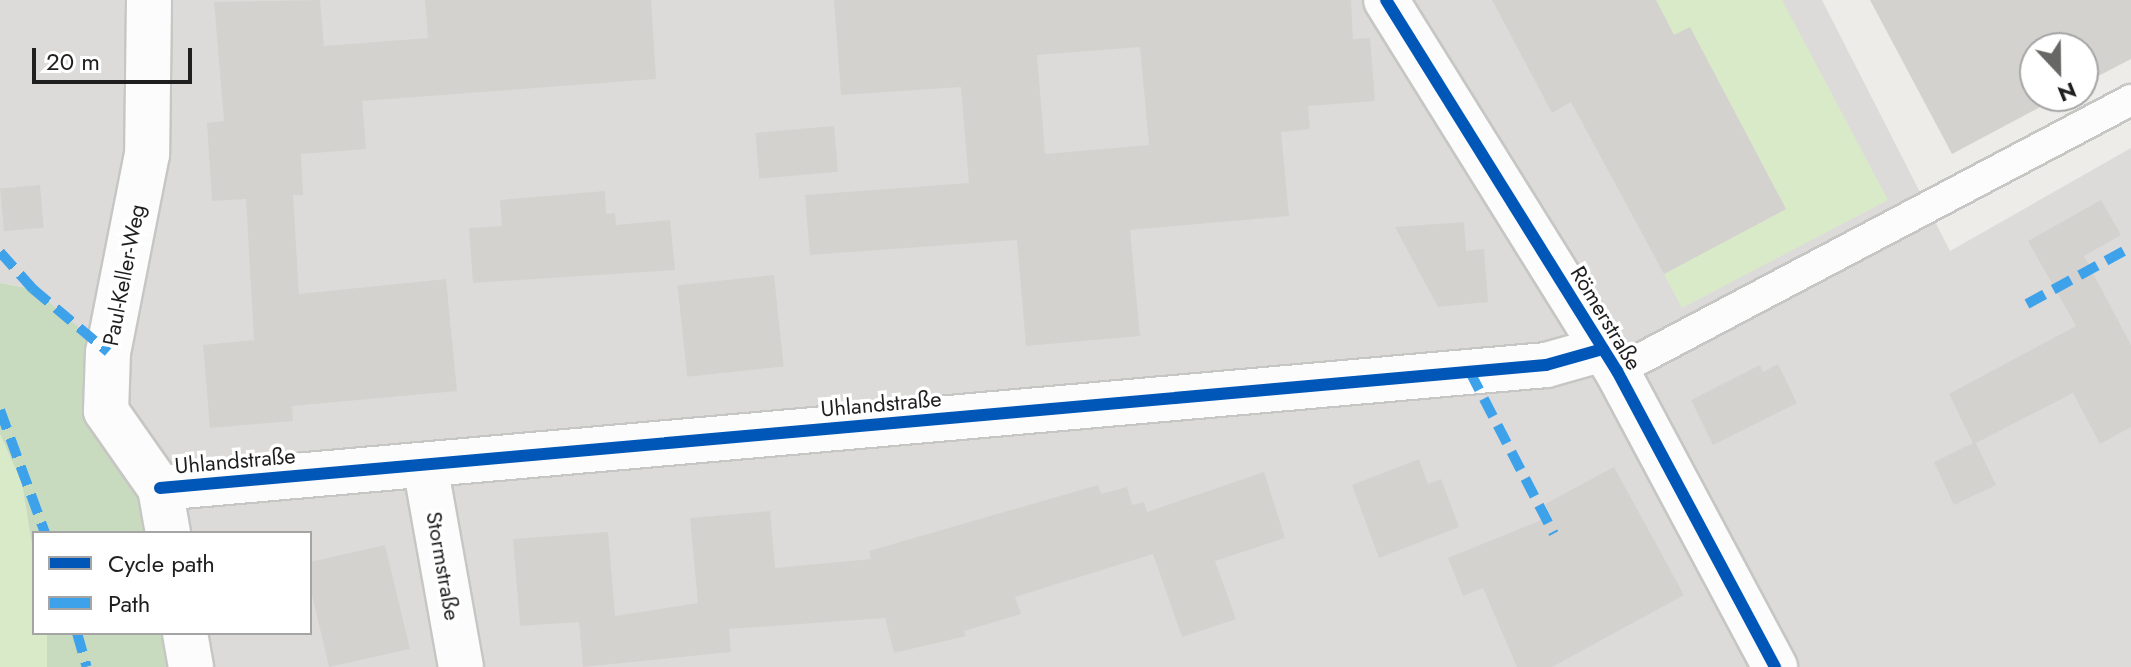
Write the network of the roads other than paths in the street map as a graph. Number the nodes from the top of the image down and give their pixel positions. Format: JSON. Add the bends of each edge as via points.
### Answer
{"nodes":[{"id":1,"x":149,"y":0,"type":"edge"},
{"id":2,"x":1386,"y":0,"type":"edge"},
{"id":3,"x":2131,"y":100,"type":"edge"},
{"id":4,"x":1610,"y":360,"type":"junction"},
{"id":5,"x":425,"y":465,"type":"junction"},
{"id":6,"x":160,"y":488,"type":"junction"},
{"id":7,"x":168,"y":531,"type":"edge"},
{"id":8,"x":185,"y":635,"type":"edge"},
{"id":9,"x":191,"y":667,"type":"edge"},
{"id":10,"x":461,"y":667,"type":"edge"},
{"id":11,"x":1775,"y":667,"type":"edge"}],
"edges":[{"from":1,"to":6,"type":"street","name":"Paul-Keller-Weg","via":[[147,154],[108,352],[106,411]]},
{"from":2,"to":4,"type":"street","name":"Römerstraße"},
{"from":3,"to":4,"type":"lane"},
{"from":4,"to":5,"type":"street","name":"Uhlandstraße"},
{"from":4,"to":11,"type":"street","name":"Römerstraße"},
{"from":5,"to":6,"type":"street","name":"Uhlandstraße"},
{"from":5,"to":10,"type":"street","name":"Stormstraße"},
{"from":6,"to":7,"type":"street","name":"Paul-Keller-Weg"},
{"from":8,"to":9,"type":"street"}]}
